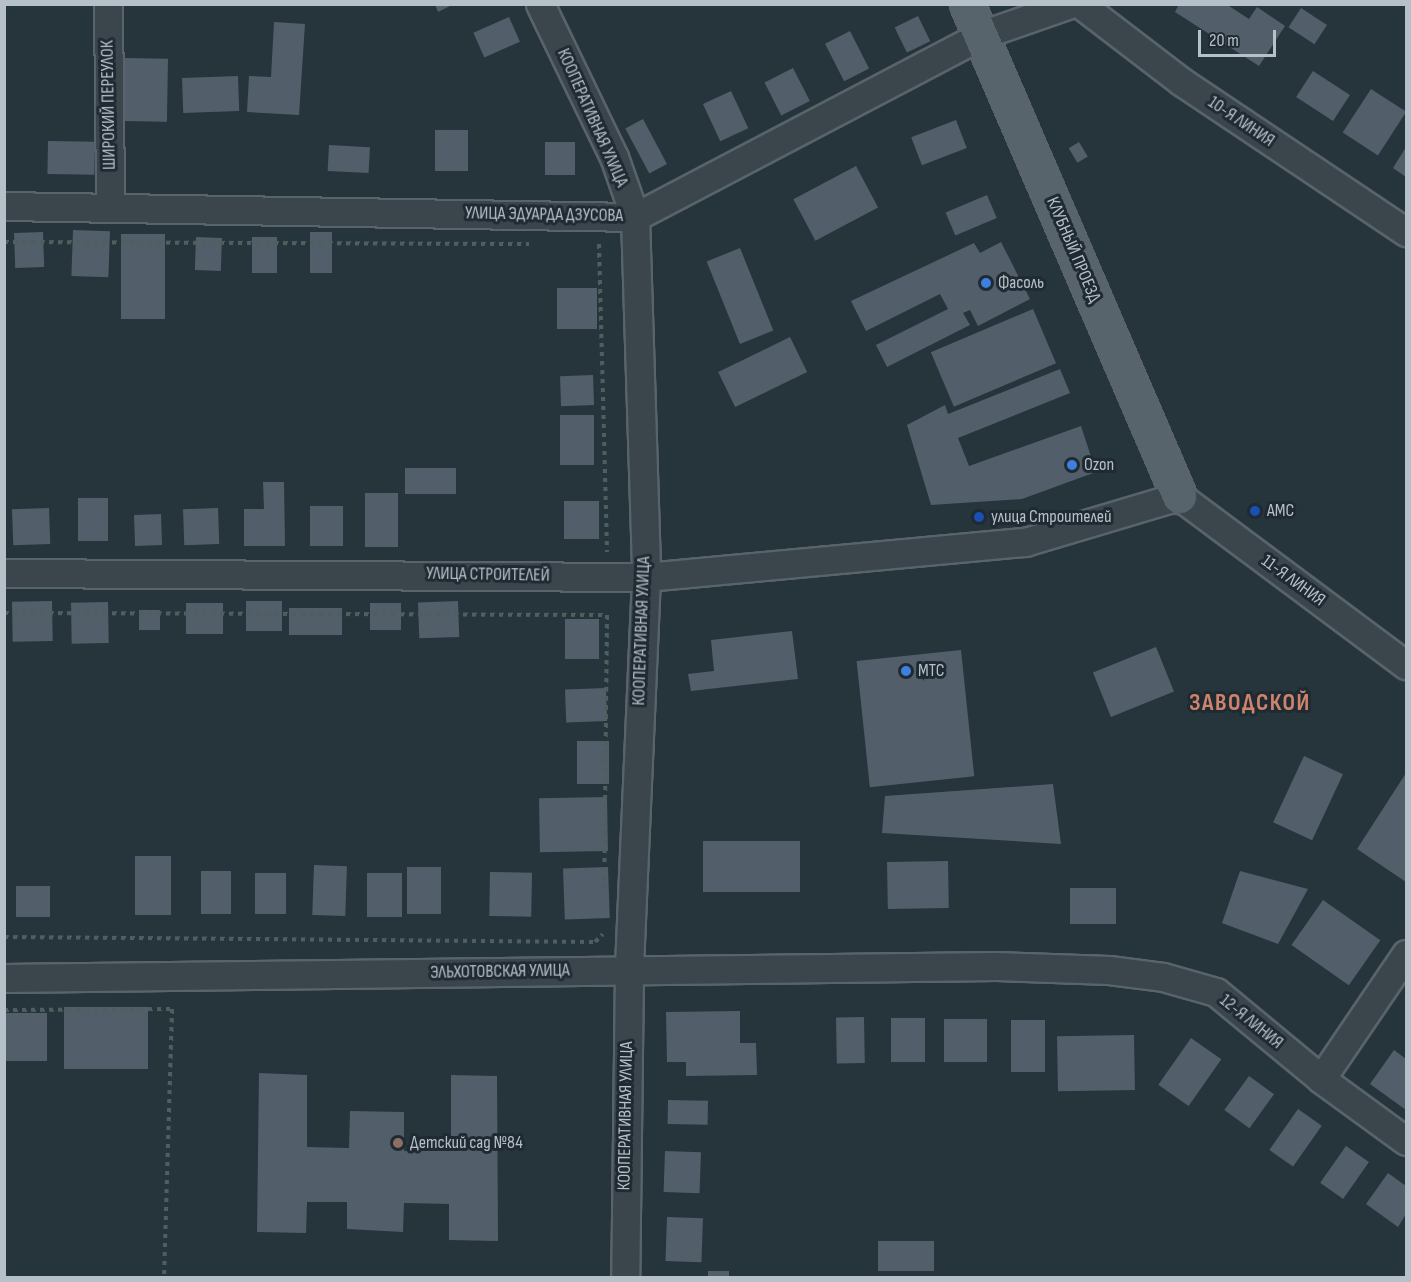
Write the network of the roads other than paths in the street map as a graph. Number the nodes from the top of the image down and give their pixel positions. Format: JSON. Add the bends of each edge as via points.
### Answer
{"nodes":[{"id":1,"x":108,"y":4,"type":"edge"},
{"id":2,"x":540,"y":4,"type":"edge"},
{"id":3,"x":967,"y":4,"type":"edge"},
{"id":4,"x":1070,"y":4,"type":"edge"},
{"id":5,"x":1080,"y":4,"type":"edge"},
{"id":6,"x":981,"y":35,"type":"junction"},
{"id":7,"x":4,"y":206,"type":"edge"},
{"id":8,"x":111,"y":206,"type":"junction"},
{"id":9,"x":635,"y":217,"type":"junction"},
{"id":10,"x":1407,"y":232,"type":"edge"},
{"id":11,"x":1179,"y":496,"type":"junction"},
{"id":12,"x":4,"y":573,"type":"edge"},
{"id":13,"x":646,"y":577,"type":"junction"},
{"id":14,"x":1407,"y":665,"type":"edge"},
{"id":15,"x":1407,"y":954,"type":"edge"},
{"id":16,"x":996,"y":966,"type":"joint"},
{"id":17,"x":629,"y":971,"type":"junction"},
{"id":18,"x":4,"y":978,"type":"edge"},
{"id":19,"x":1321,"y":1079,"type":"junction"},
{"id":20,"x":1407,"y":1141,"type":"edge"},
{"id":21,"x":625,"y":1278,"type":"edge"}],
"edges":[{"from":1,"to":8,"type":"street","name":"ШИРОКИЙ ПЕРЕУЛОК"},
{"from":2,"to":9,"type":"street","name":"КООПЕРАТИВНАЯ УЛИЦА","via":[[614,157]]},
{"from":3,"to":6,"type":"main road","name":"КЛУБНЫЙ ПРОЕЗД"},
{"from":4,"to":6,"type":"street","name":"УЛИЦА ЭДУАРДА ДЗУСОВА"},
{"from":5,"to":10,"type":"street","name":"10-Я ЛИНИЯ","via":[[1182,82]]},
{"from":6,"to":9,"type":"street","name":"УЛИЦА ЭДУАРДА ДЗУСОВА"},
{"from":6,"to":11,"type":"main road","name":"КЛУБНЫЙ ПРОЕЗД"},
{"from":7,"to":8,"type":"street","name":"УЛИЦА ЭДУАРДА ДЗУСОВА"},
{"from":8,"to":9,"type":"street","name":"УЛИЦА ЭДУАРДА ДЗУСОВА"},
{"from":9,"to":13,"type":"street","name":"КООПЕРАТИВНАЯ УЛИЦА"},
{"from":11,"to":13,"type":"street","name":"УЛИЦА СТРОИТЕЛЕЙ","via":[[1025,542]]},
{"from":11,"to":14,"type":"street","name":"11-Я ЛИНИЯ"},
{"from":12,"to":13,"type":"street","name":"УЛИЦА СТРОИТЕЛЕЙ"},
{"from":13,"to":17,"type":"street","name":"КООПЕРАТИВНАЯ УЛИЦА"},
{"from":15,"to":19,"type":"street"},
{"from":16,"to":17,"type":"street","name":"ЭЛЬХОТОВСКАЯ УЛИЦА"},
{"from":16,"to":19,"type":"street","name":"12-Я ЛИНИЯ","via":[[1109,970],[1163,977],[1216,992]]},
{"from":17,"to":18,"type":"street","name":"ЭЛЬХОТОВСКАЯ УЛИЦА"},
{"from":17,"to":21,"type":"street","name":"КООПЕРАТИВНАЯ УЛИЦА"},
{"from":19,"to":20,"type":"street","name":"12-Я ЛИНИЯ"}]}
